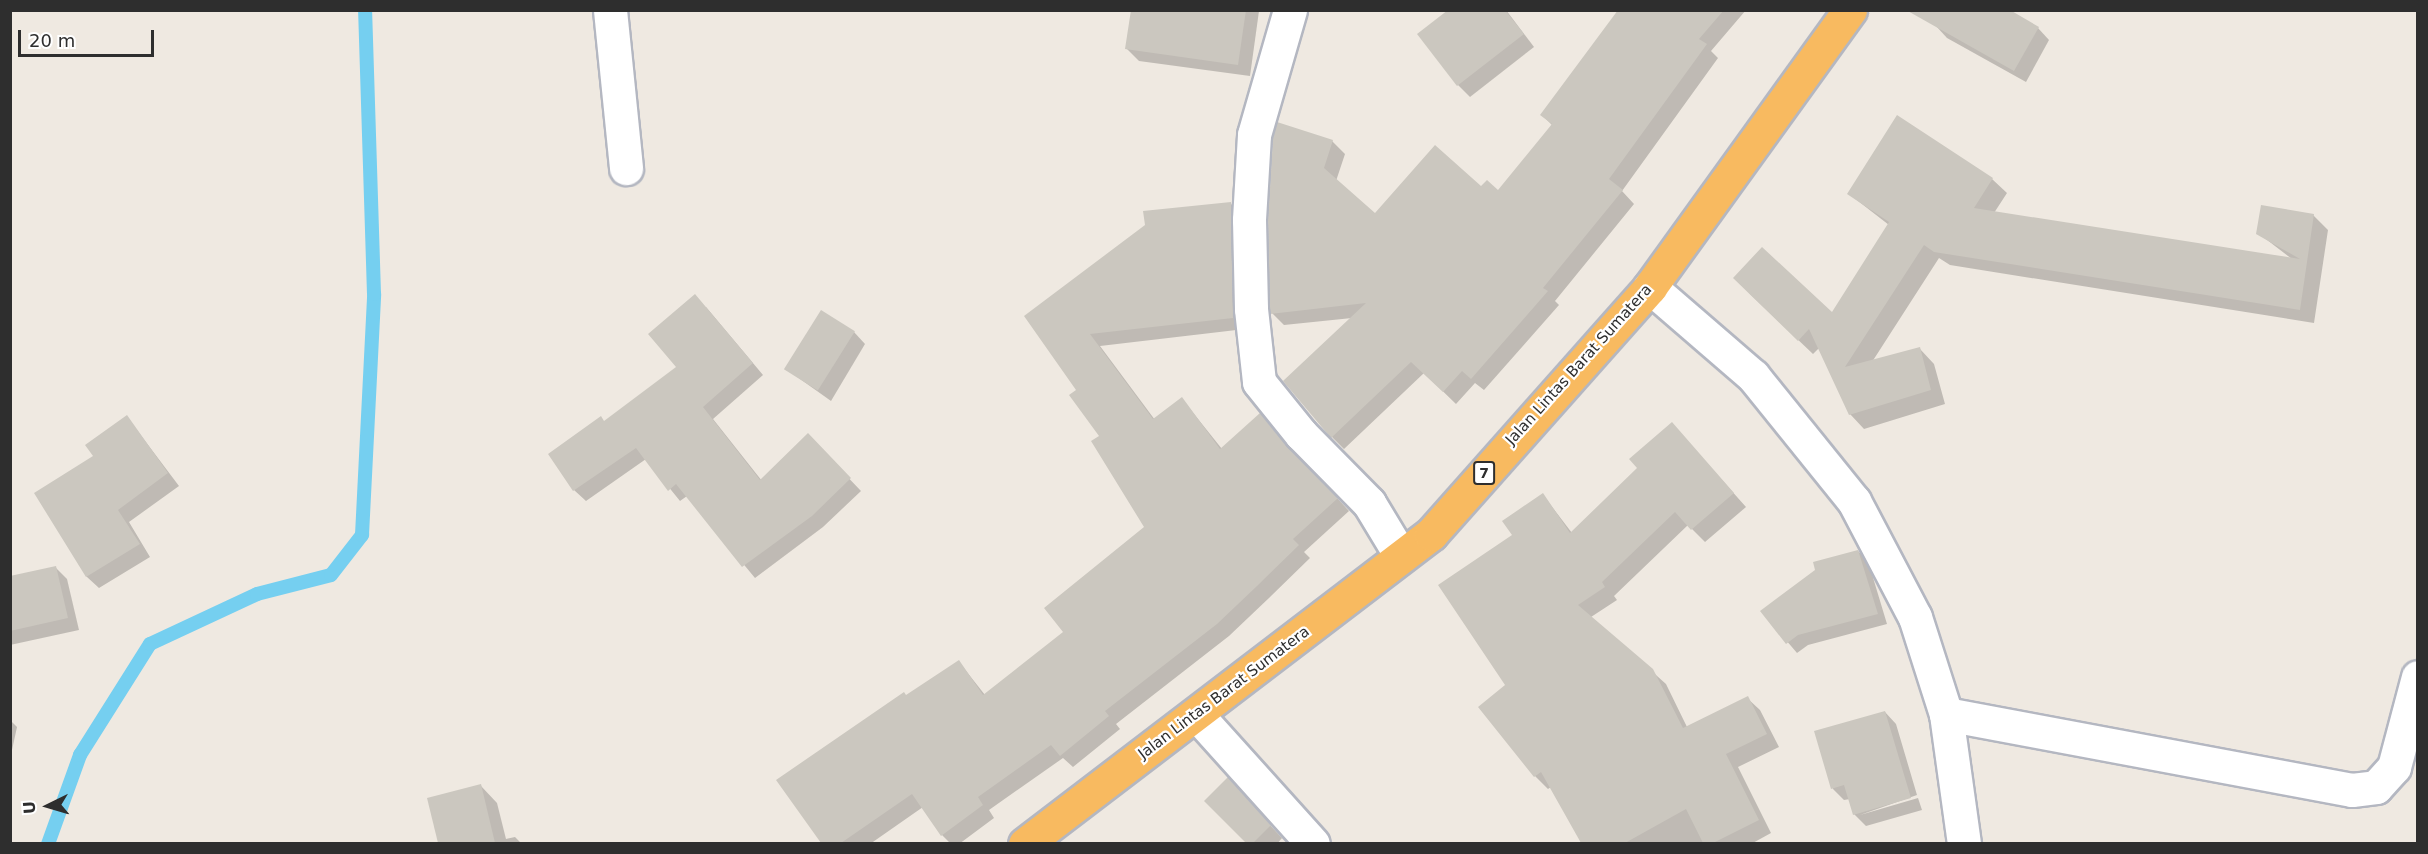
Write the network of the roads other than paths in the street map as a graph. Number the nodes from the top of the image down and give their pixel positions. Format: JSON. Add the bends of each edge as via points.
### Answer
{"nodes":[{"id":1,"x":610,"y":10,"type":"edge"},
{"id":2,"x":1290,"y":10,"type":"edge"},
{"id":3,"x":1851,"y":10,"type":"edge"},
{"id":4,"x":626,"y":168,"type":"dead end"},
{"id":5,"x":1650,"y":287,"type":"junction"},
{"id":6,"x":1401,"y":556,"type":"junction"},
{"id":7,"x":2418,"y":677,"type":"edge"},
{"id":8,"x":1946,"y":714,"type":"junction"},
{"id":9,"x":1197,"y":715,"type":"junction"},
{"id":10,"x":1025,"y":843,"type":"edge"},
{"id":11,"x":1313,"y":843,"type":"edge"},
{"id":12,"x":1964,"y":843,"type":"edge"}],
"edges":[{"from":1,"to":4,"type":"street"},
{"from":2,"to":6,"type":"street","via":[[1254,135],[1250,298],[1259,382],[1301,435],[1369,503]]},
{"from":3,"to":5,"type":"highway","name":"Jalan Lintas Barat Sumatera","number":"7"},
{"from":5,"to":6,"type":"highway","name":"Jalan Lintas Barat Sumatera","number":"7","via":[[1431,534]]},
{"from":5,"to":8,"type":"street","via":[[1753,376],[1854,501],[1915,617]]},
{"from":6,"to":9,"type":"highway","name":"Jalan Lintas Barat Sumatera","number":"7"},
{"from":7,"to":8,"type":"street","via":[[2394,767],[2376,787],[2352,790]]},
{"from":8,"to":12,"type":"street"},
{"from":9,"to":10,"type":"highway","name":"Jalan Lintas Barat Sumatera","number":"7"},
{"from":9,"to":11,"type":"street"}]}
